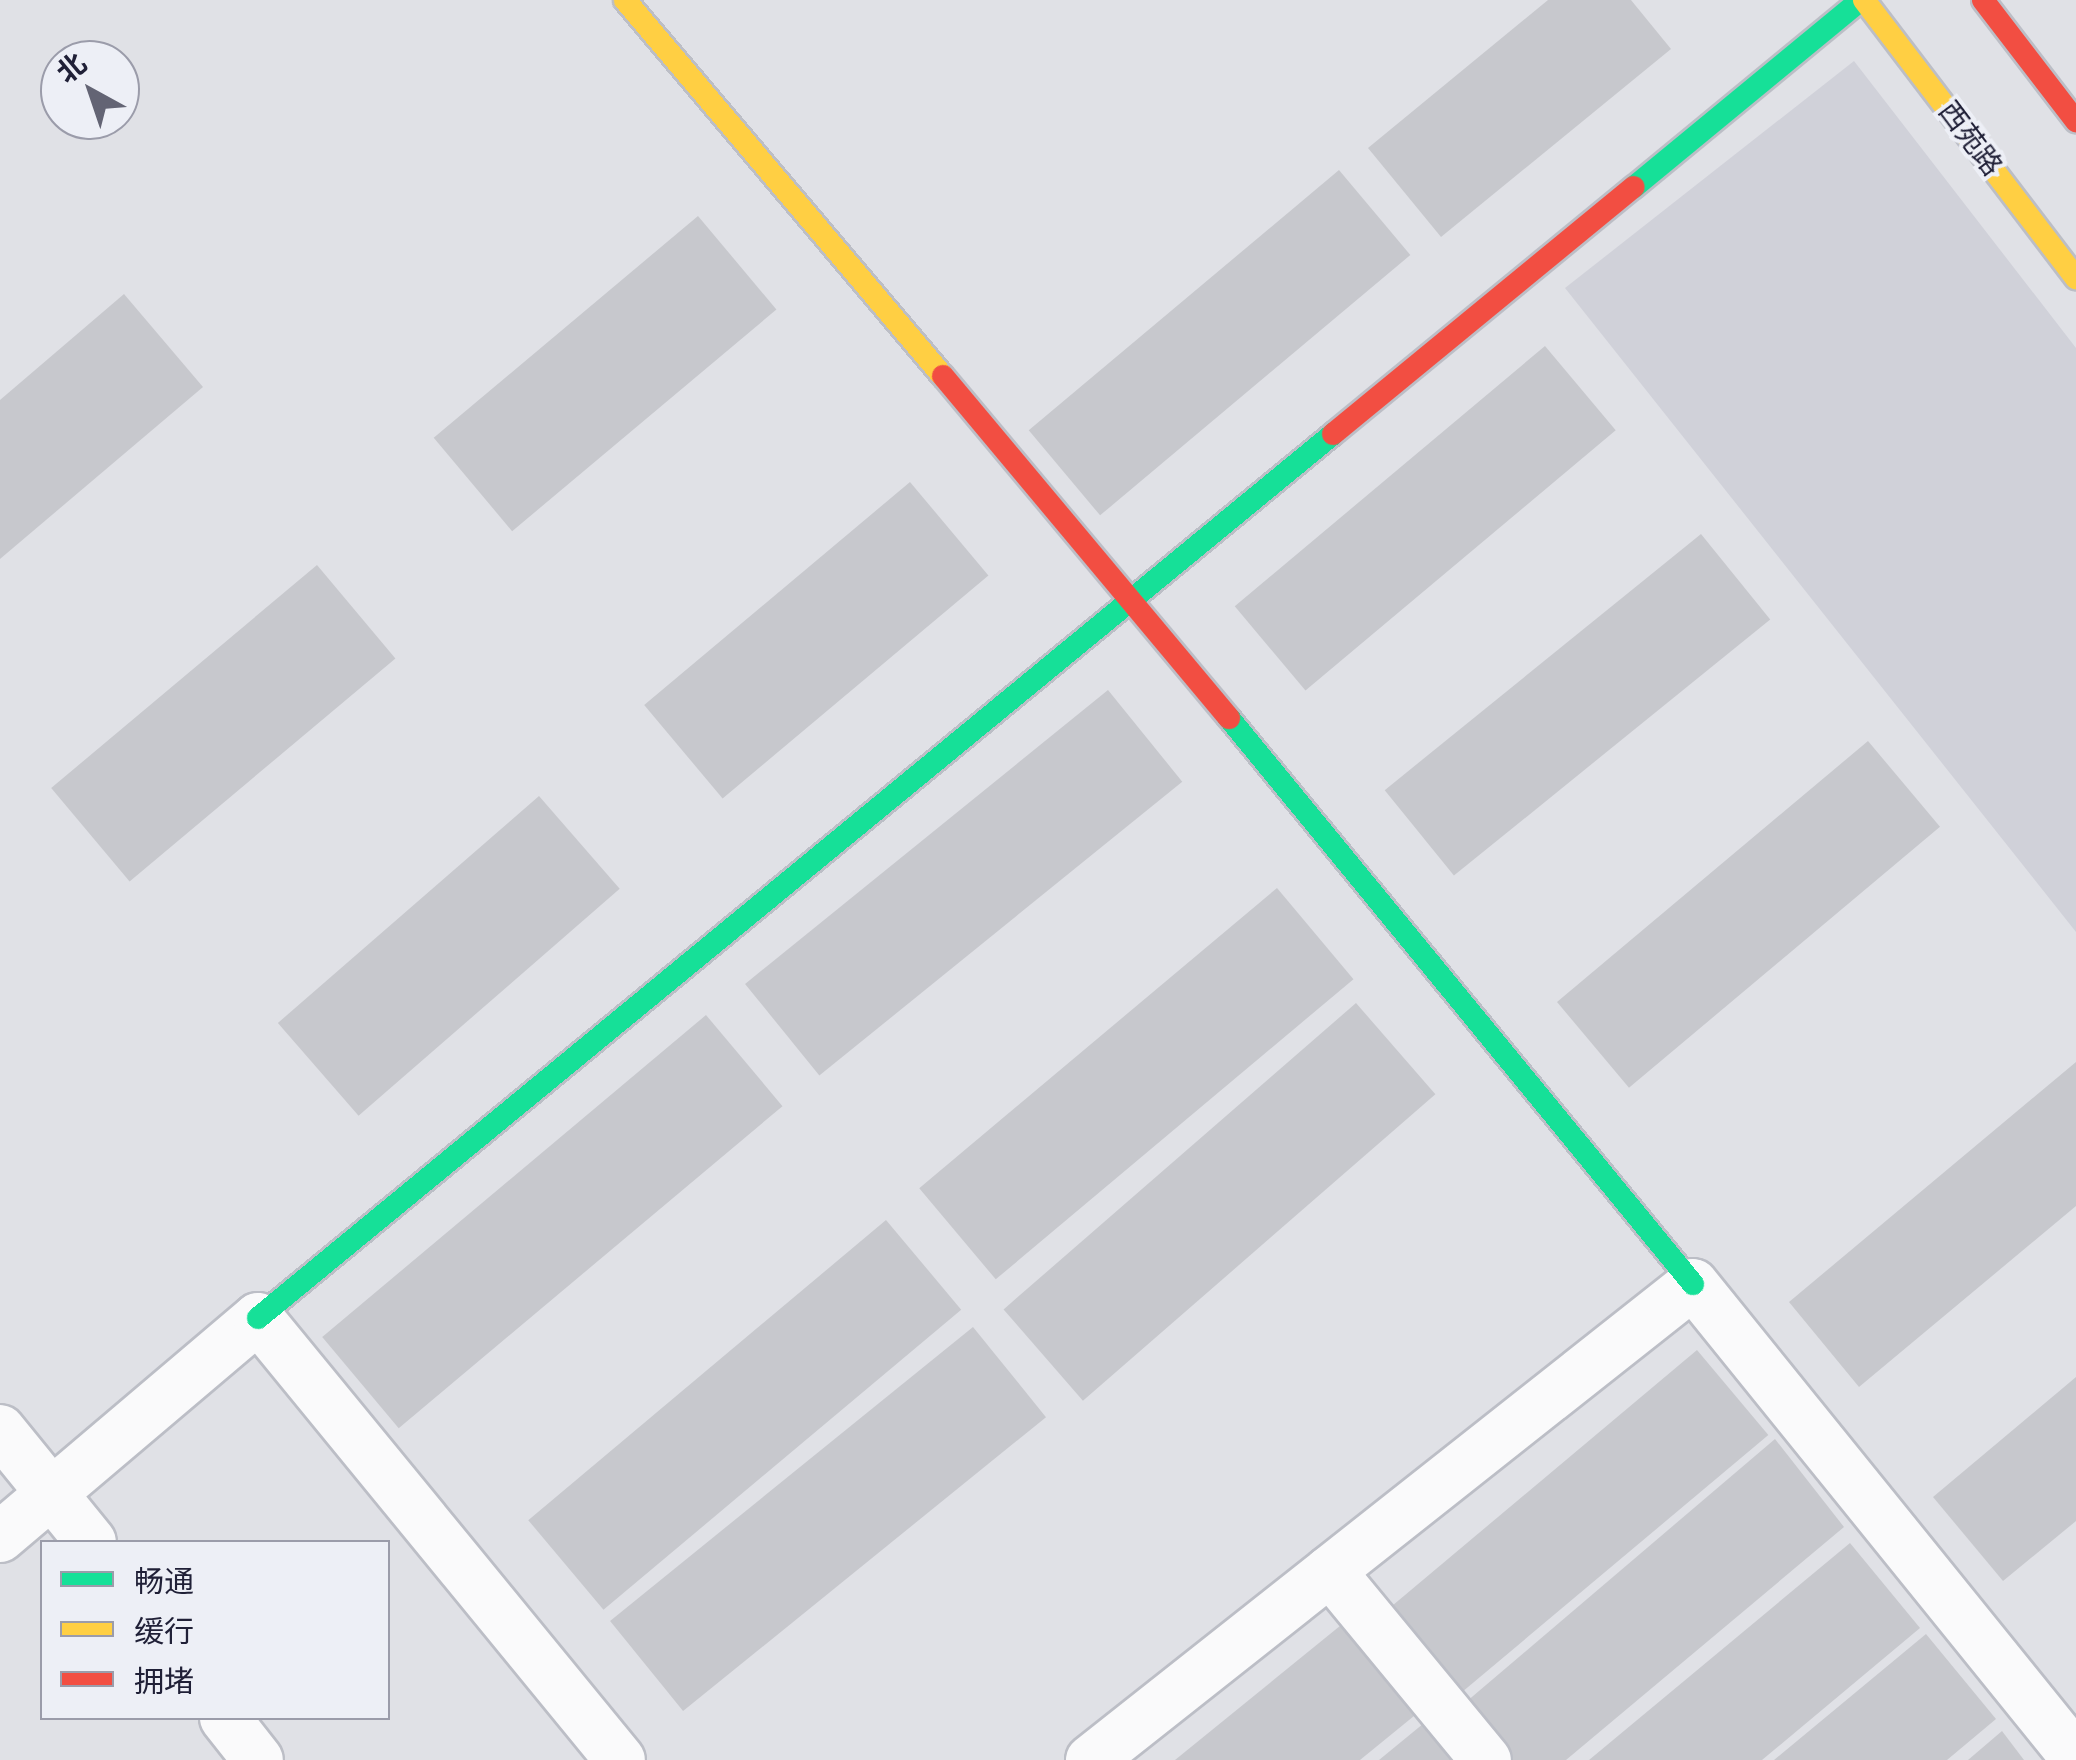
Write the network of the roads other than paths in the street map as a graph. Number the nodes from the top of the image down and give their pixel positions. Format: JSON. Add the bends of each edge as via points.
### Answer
{"nodes":[{"id":1,"x":625,"y":0,"type":"edge"},
{"id":2,"x":1862,"y":0,"type":"edge"},
{"id":3,"x":1983,"y":0,"type":"edge"},
{"id":4,"x":2076,"y":121,"type":"edge"},
{"id":5,"x":2076,"y":278,"type":"edge"},
{"id":6,"x":1132,"y":600,"type":"junction"},
{"id":7,"x":1693,"y":1284,"type":"junction"},
{"id":8,"x":258,"y":1318,"type":"junction"},
{"id":9,"x":0,"y":1430,"type":"edge"},
{"id":10,"x":51,"y":1493,"type":"junction"},
{"id":11,"x":0,"y":1536,"type":"edge"},
{"id":12,"x":89,"y":1540,"type":"edge"},
{"id":13,"x":1330,"y":1572,"type":"junction"},
{"id":14,"x":227,"y":1720,"type":"edge"},
{"id":15,"x":2076,"y":1758,"type":"edge"},
{"id":16,"x":258,"y":1760,"type":"edge"},
{"id":17,"x":620,"y":1760,"type":"edge"},
{"id":18,"x":1091,"y":1760,"type":"edge"},
{"id":19,"x":1486,"y":1760,"type":"edge"}],
"edges":[{"from":1,"to":6,"type":"street"},
{"from":2,"to":5,"type":"street","name":"西苑路"},
{"from":2,"to":6,"type":"street"},
{"from":3,"to":4,"type":"street"},
{"from":6,"to":7,"type":"street"},
{"from":6,"to":8,"type":"street"},
{"from":7,"to":13,"type":"street"},
{"from":7,"to":15,"type":"street"},
{"from":8,"to":10,"type":"street"},
{"from":8,"to":17,"type":"street"},
{"from":9,"to":10,"type":"street"},
{"from":10,"to":11,"type":"street"},
{"from":10,"to":12,"type":"street"},
{"from":13,"to":18,"type":"street"},
{"from":13,"to":19,"type":"street"},
{"from":14,"to":16,"type":"street"}]}
